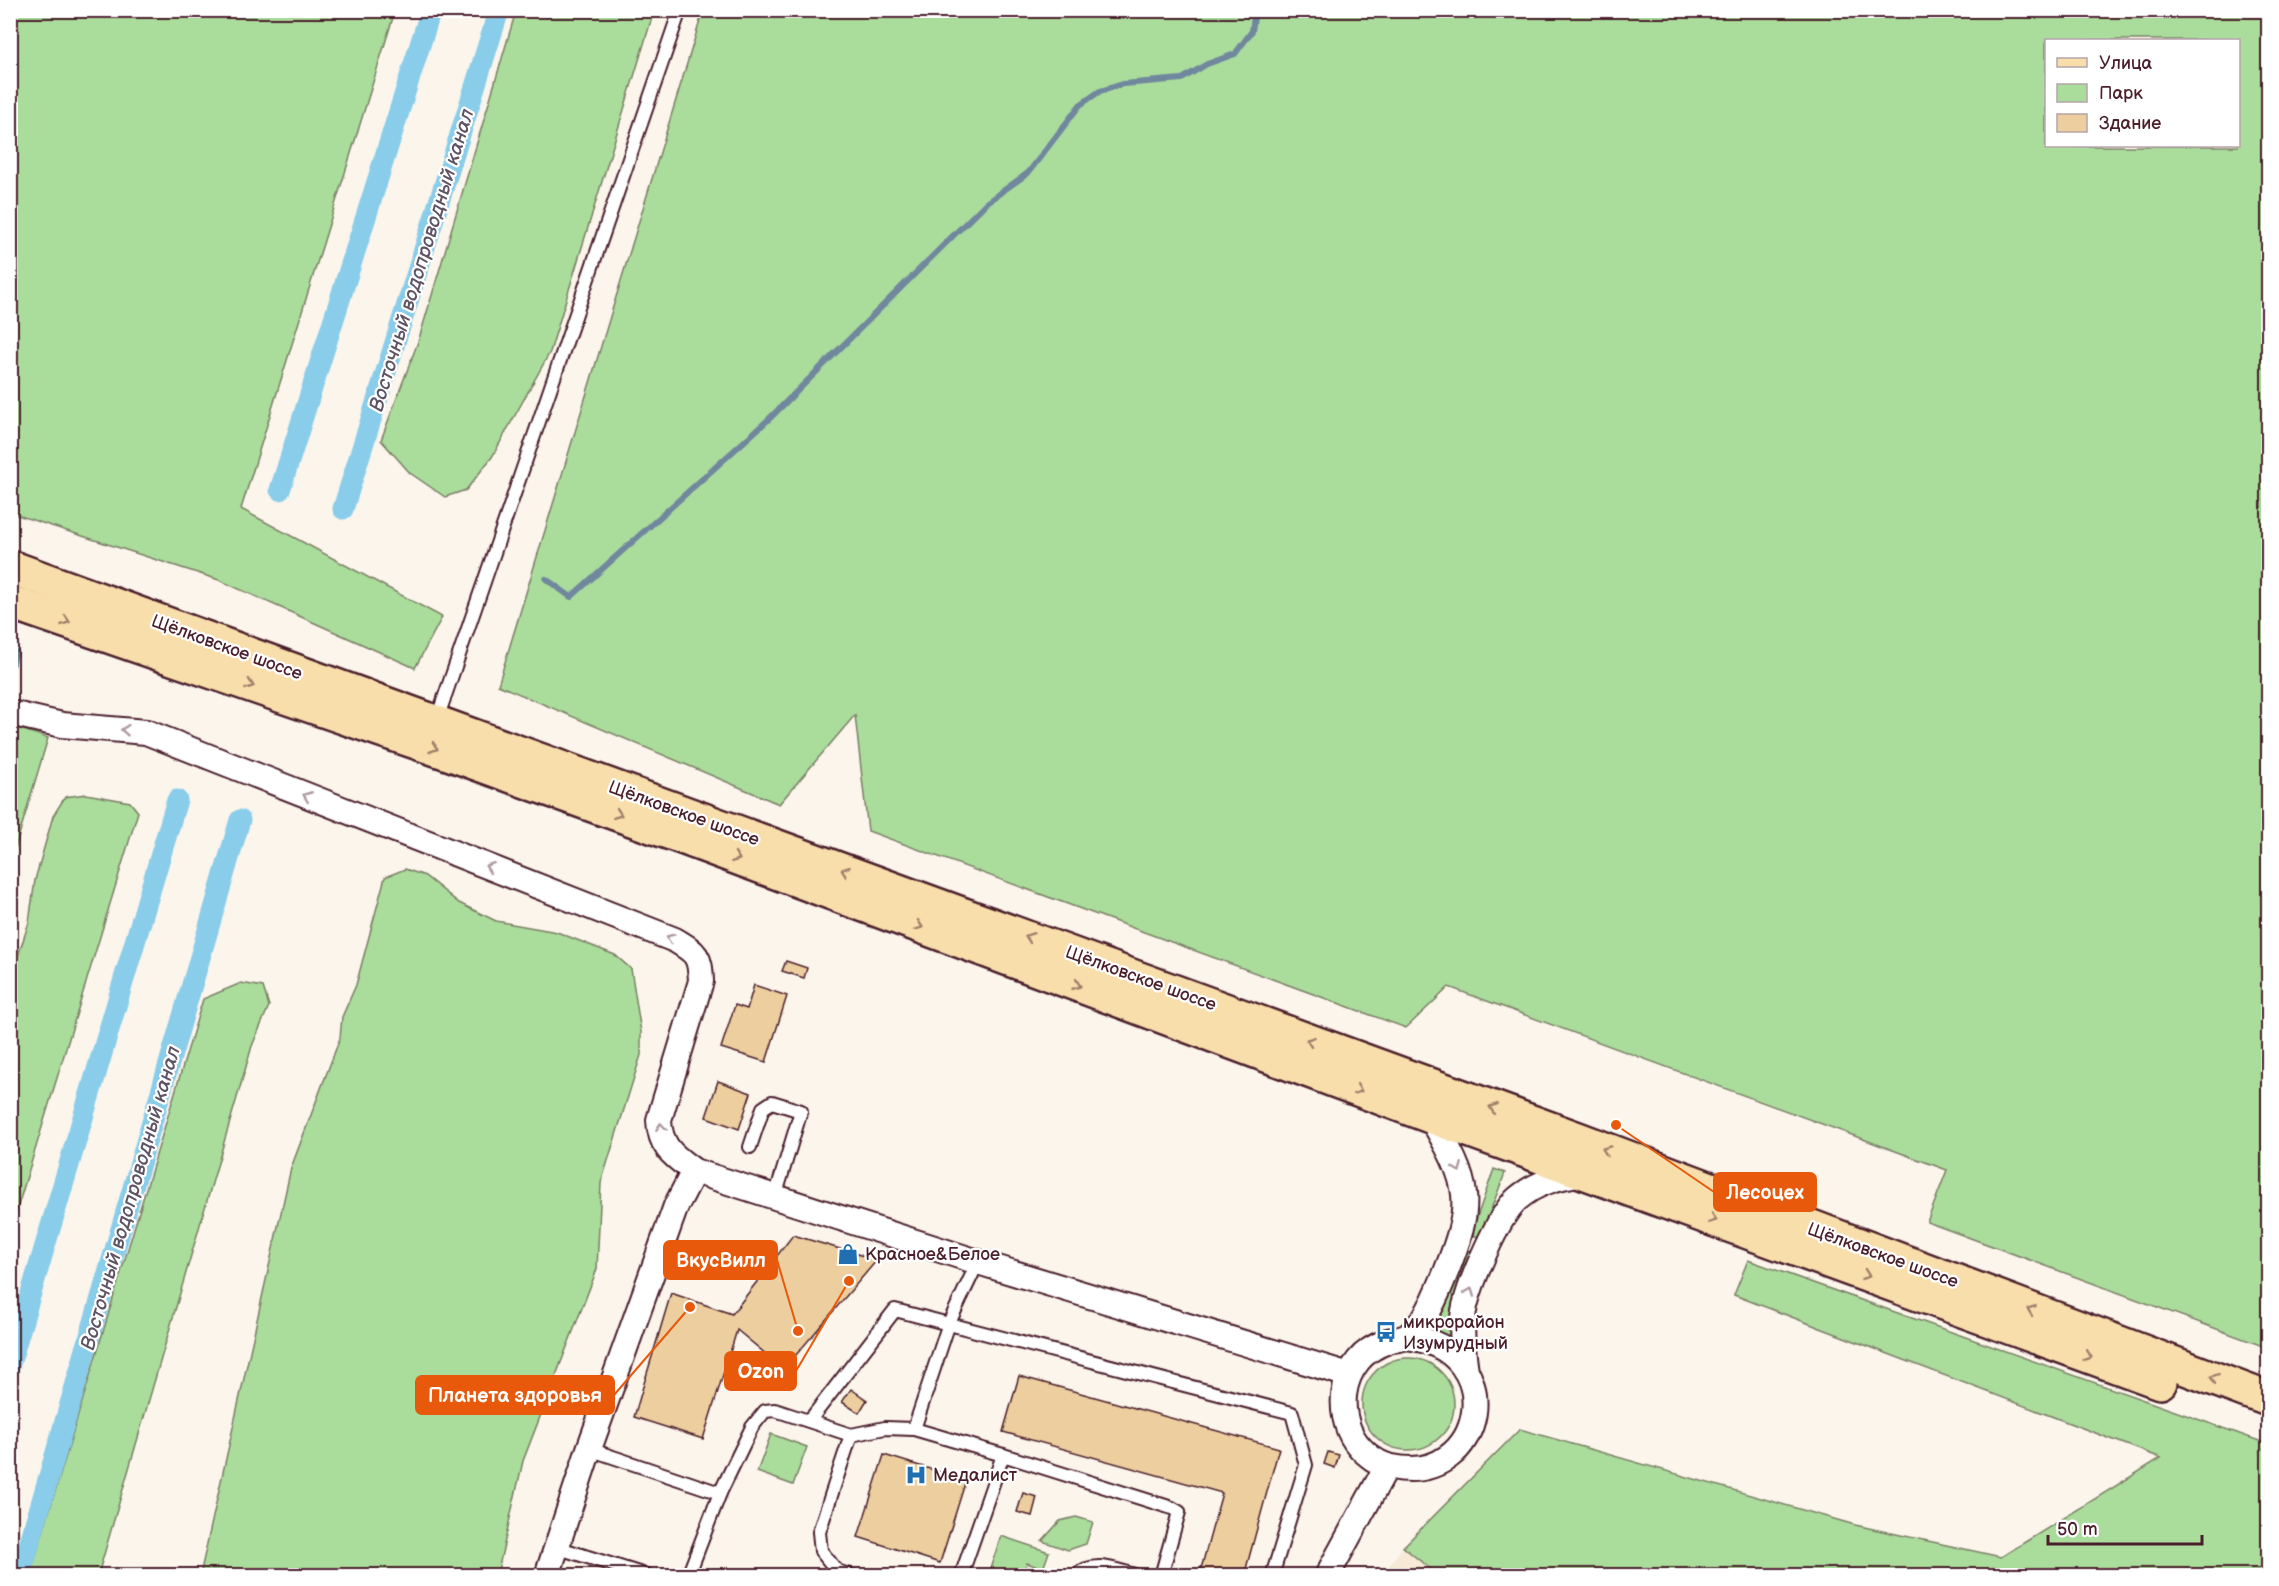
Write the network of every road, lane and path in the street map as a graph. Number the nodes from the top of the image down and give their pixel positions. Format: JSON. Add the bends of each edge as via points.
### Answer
{"nodes":[{"id":1,"x":680,"y":10,"type":"edge"},
{"id":2,"x":10,"y":567,"type":"edge"},
{"id":3,"x":10,"y":602,"type":"edge"},
{"id":4,"x":10,"y":713,"type":"edge"},
{"id":5,"x":435,"y":723,"type":"junction"},
{"id":6,"x":1430,"y":1116,"type":"junction"},
{"id":7,"x":750,"y":1147,"type":"dead end"},
{"id":8,"x":694,"y":1171,"type":"junction"},
{"id":9,"x":1584,"y":1173,"type":"junction"},
{"id":10,"x":775,"y":1197,"type":"junction"},
{"id":11,"x":978,"y":1262,"type":"junction"},
{"id":12,"x":949,"y":1323,"type":"junction"},
{"id":13,"x":1407,"y":1337,"type":"junction"},
{"id":14,"x":1466,"y":1371,"type":"junction"},
{"id":15,"x":1349,"y":1375,"type":"junction"},
{"id":16,"x":2268,"y":1399,"type":"edge"},
{"id":17,"x":810,"y":1420,"type":"junction"},
{"id":18,"x":2268,"y":1422,"type":"edge"},
{"id":19,"x":914,"y":1429,"type":"junction"},
{"id":20,"x":851,"y":1435,"type":"junction"},
{"id":21,"x":590,"y":1449,"type":"junction"},
{"id":22,"x":1002,"y":1455,"type":"junction"},
{"id":23,"x":1387,"y":1466,"type":"junction"},
{"id":24,"x":720,"y":1493,"type":"junction"},
{"id":25,"x":556,"y":1546,"type":"junction"},
{"id":26,"x":547,"y":1575,"type":"edge"},
{"id":27,"x":648,"y":1575,"type":"edge"},
{"id":28,"x":688,"y":1575,"type":"edge"},
{"id":29,"x":852,"y":1575,"type":"edge"},
{"id":30,"x":962,"y":1575,"type":"edge"},
{"id":31,"x":1075,"y":1575,"type":"edge"},
{"id":32,"x":1138,"y":1575,"type":"edge"},
{"id":33,"x":1161,"y":1575,"type":"edge"},
{"id":34,"x":1272,"y":1575,"type":"edge"},
{"id":35,"x":1327,"y":1575,"type":"edge"}],
"edges":[{"from":1,"to":5,"type":"lane"},
{"from":2,"to":5,"type":"main road","name":"Щёлковское шоссе"},
{"from":3,"to":6,"type":"main road","name":"Щёлковское шоссе","one_way":true,"via":[[451,754]]},
{"from":8,"to":4,"type":"street","one_way":true,"via":[[669,1153],[659,1120],[701,981],[700,962],[694,951],[675,940],[146,732],[62,725]]},
{"from":16,"to":5,"type":"main road","name":"Щёлковское шоссе","one_way":true,"via":[[1578,1139]]},
{"from":6,"to":9,"type":"main road","name":"Щёлковское шоссе"},
{"from":6,"to":13,"type":"street","one_way":true,"via":[[1461,1174],[1466,1199],[1460,1239],[1432,1304],[1420,1325]]},
{"from":7,"to":10,"type":"lane","via":[[767,1103],[801,1111]]},
{"from":8,"to":10,"type":"street"},
{"from":8,"to":21,"type":"street","via":[[676,1206]]},
{"from":14,"to":9,"type":"street","one_way":true,"via":[[1465,1307],[1504,1215],[1515,1200],[1532,1188],[1554,1178]]},
{"from":9,"to":18,"type":"main road","name":"Щёлковское шоссе","one_way":true},
{"from":10,"to":11,"type":"street"},
{"from":11,"to":12,"type":"lane"},
{"from":11,"to":15,"type":"street"},
{"from":12,"to":17,"type":"lane","via":[[895,1310]]},
{"from":12,"to":19,"type":"lane"},
{"from":12,"to":34,"type":"lane","via":[[1292,1413],[1306,1465]]},
{"from":13,"to":14,"type":"street","via":[[1441,1346]]},
{"from":13,"to":15,"type":"street","via":[[1373,1348]]},
{"from":14,"to":23,"type":"street","via":[[1473,1387],[1473,1422],[1454,1453],[1431,1466],[1404,1470]]},
{"from":15,"to":23,"type":"street","via":[[1343,1396],[1348,1428],[1368,1455]]},
{"from":17,"to":20,"type":"lane"},
{"from":17,"to":24,"type":"lane","via":[[765,1411],[752,1427]]},
{"from":19,"to":20,"type":"lane","via":[[885,1428]]},
{"from":19,"to":22,"type":"lane"},
{"from":20,"to":29,"type":"lane","via":[[819,1532],[821,1551],[837,1570]]},
{"from":21,"to":24,"type":"lane"},
{"from":21,"to":25,"type":"street"},
{"from":22,"to":30,"type":"lane"},
{"from":22,"to":33,"type":"lane","via":[[1179,1512]]},
{"from":23,"to":35,"type":"street"},
{"from":24,"to":28,"type":"lane"},
{"from":25,"to":26,"type":"street"},
{"from":25,"to":27,"type":"lane"},
{"from":31,"to":32,"type":"lane","via":[[1098,1565]]}]}
